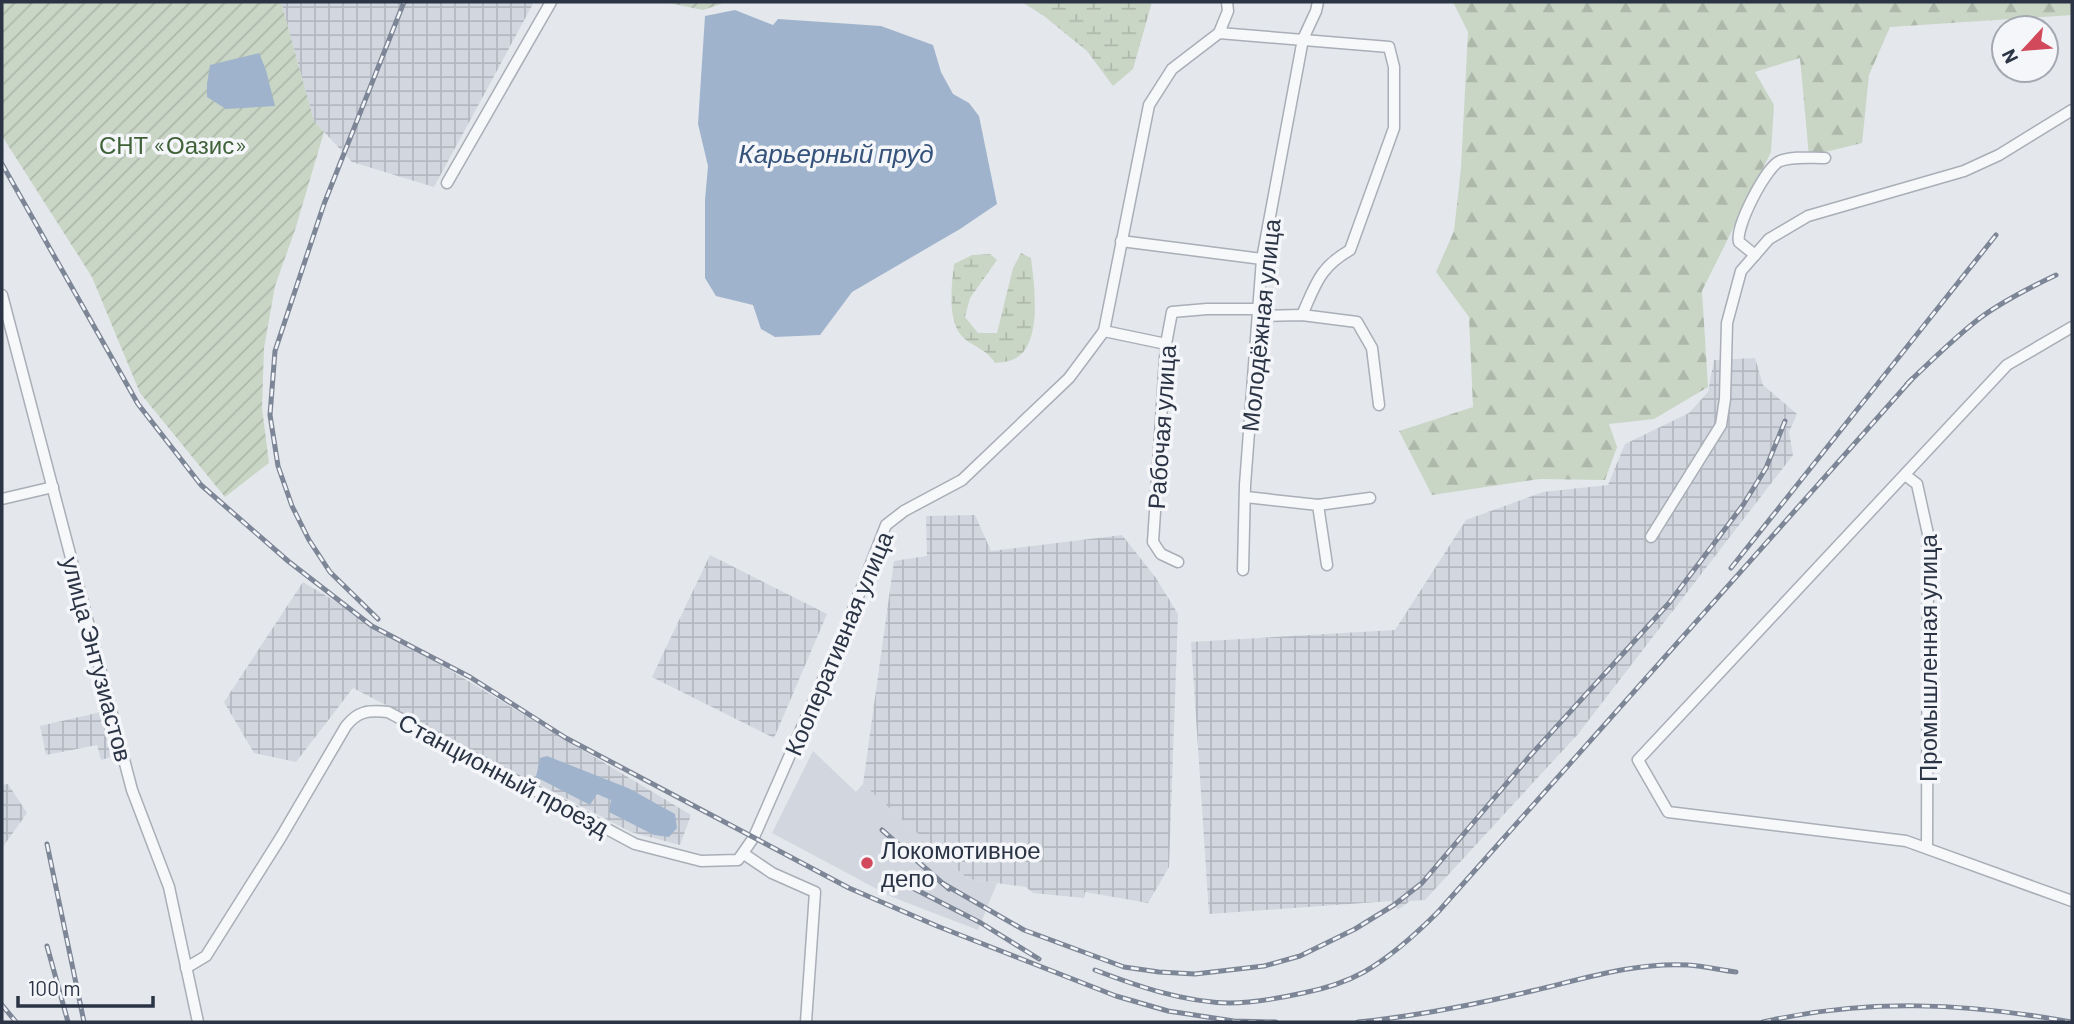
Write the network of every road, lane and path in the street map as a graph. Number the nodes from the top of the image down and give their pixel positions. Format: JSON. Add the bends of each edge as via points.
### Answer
{"nodes":[{"id":1,"x":551,"y":2,"type":"edge"},
{"id":2,"x":1227,"y":2,"type":"edge"},
{"id":3,"x":1318,"y":2,"type":"edge"},
{"id":4,"x":1219,"y":33,"type":"junction"},
{"id":5,"x":1303,"y":39,"type":"junction"},
{"id":6,"x":2072,"y":110,"type":"edge"},
{"id":7,"x":1825,"y":158,"type":"dead end"},
{"id":8,"x":447,"y":183,"type":"dead end"},
{"id":9,"x":1121,"y":241,"type":"junction"},
{"id":10,"x":1755,"y":256,"type":"junction"},
{"id":11,"x":1262,"y":259,"type":"junction"},
{"id":12,"x":2,"y":295,"type":"edge"},
{"id":13,"x":1259,"y":309,"type":"junction"},
{"id":14,"x":1302,"y":315,"type":"junction"},
{"id":15,"x":2072,"y":327,"type":"edge"},
{"id":16,"x":1104,"y":331,"type":"junction"},
{"id":17,"x":1166,"y":344,"type":"junction"},
{"id":18,"x":1379,"y":405,"type":"dead end"},
{"id":19,"x":1905,"y":475,"type":"junction"},
{"id":20,"x":53,"y":487,"type":"junction"},
{"id":21,"x":1246,"y":497,"type":"junction"},
{"id":22,"x":1370,"y":498,"type":"dead end"},
{"id":23,"x":2,"y":499,"type":"edge"},
{"id":24,"x":1318,"y":505,"type":"junction"},
{"id":25,"x":1651,"y":537,"type":"dead end"},
{"id":26,"x":1178,"y":562,"type":"dead end"},
{"id":27,"x":1327,"y":565,"type":"dead end"},
{"id":28,"x":1243,"y":570,"type":"dead end"},
{"id":29,"x":1927,"y":848,"type":"junction"},
{"id":30,"x":744,"y":854,"type":"junction"},
{"id":31,"x":2072,"y":901,"type":"edge"},
{"id":32,"x":186,"y":968,"type":"junction"},
{"id":33,"x":198,"y":1022,"type":"edge"},
{"id":34,"x":806,"y":1022,"type":"edge"}],
"edges":[{"from":1,"to":8,"type":"street"},
{"from":2,"to":4,"type":"street"},
{"from":3,"to":5,"type":"street","name":"Молодёжная улица"},
{"from":4,"to":5,"type":"street"},
{"from":4,"to":9,"type":"street","name":"Кооперативная улица","via":[[1172,69],[1149,105]]},
{"from":5,"to":11,"type":"street","name":"Молодёжная улица"},
{"from":5,"to":14,"type":"street","via":[[1389,47],[1394,67],[1394,128],[1350,250],[1321,272]]},
{"from":6,"to":10,"type":"street","via":[[1964,171],[1808,216],[1769,239]]},
{"from":7,"to":10,"type":"street","via":[[1786,159],[1772,166],[1739,228],[1739,242]]},
{"from":9,"to":11,"type":"street"},
{"from":9,"to":16,"type":"street","name":"Кооперативная улица"},
{"from":10,"to":25,"type":"street","via":[[1741,271],[1727,323],[1721,425]]},
{"from":11,"to":13,"type":"street","name":"Молодёжная улица"},
{"from":12,"to":20,"type":"street","name":"улица Энтузиастов"},
{"from":13,"to":14,"type":"street","via":[[1265,316]]},
{"from":13,"to":17,"type":"street","name":"Рабочая улица","via":[[1172,312]]},
{"from":13,"to":21,"type":"street","name":"Молодёжная улица"},
{"from":14,"to":18,"type":"street","via":[[1357,322],[1372,348]]},
{"from":15,"to":19,"type":"street","via":[[2007,365]]},
{"from":16,"to":17,"type":"street"},
{"from":16,"to":30,"type":"street","name":"Кооперативная улица","via":[[1069,378],[962,480],[886,525],[833,658]]},
{"from":17,"to":26,"type":"street","name":"Рабочая улица","via":[[1153,542],[1161,554]]},
{"from":19,"to":29,"type":"street","name":"Промышленная улица","via":[[1917,484],[1928,534]]},
{"from":19,"to":29,"type":"street","via":[[1638,760],[1668,812],[1906,841]]},
{"from":20,"to":23,"type":"street"},
{"from":20,"to":32,"type":"street","name":"улица Энтузиастов","via":[[132,790],[169,887]]},
{"from":21,"to":24,"type":"street"},
{"from":21,"to":28,"type":"street","name":"Молодёжная улица"},
{"from":22,"to":24,"type":"street"},
{"from":24,"to":27,"type":"street"},
{"from":29,"to":31,"type":"street"},
{"from":30,"to":32,"type":"street","name":"Станционный проезд","via":[[732,862],[701,861],[635,844],[388,712],[371,710],[356,714],[346,726],[206,956]]},
{"from":30,"to":34,"type":"street","via":[[772,873],[815,892]]},
{"from":32,"to":33,"type":"street","name":"улица Энтузиастов"}]}
